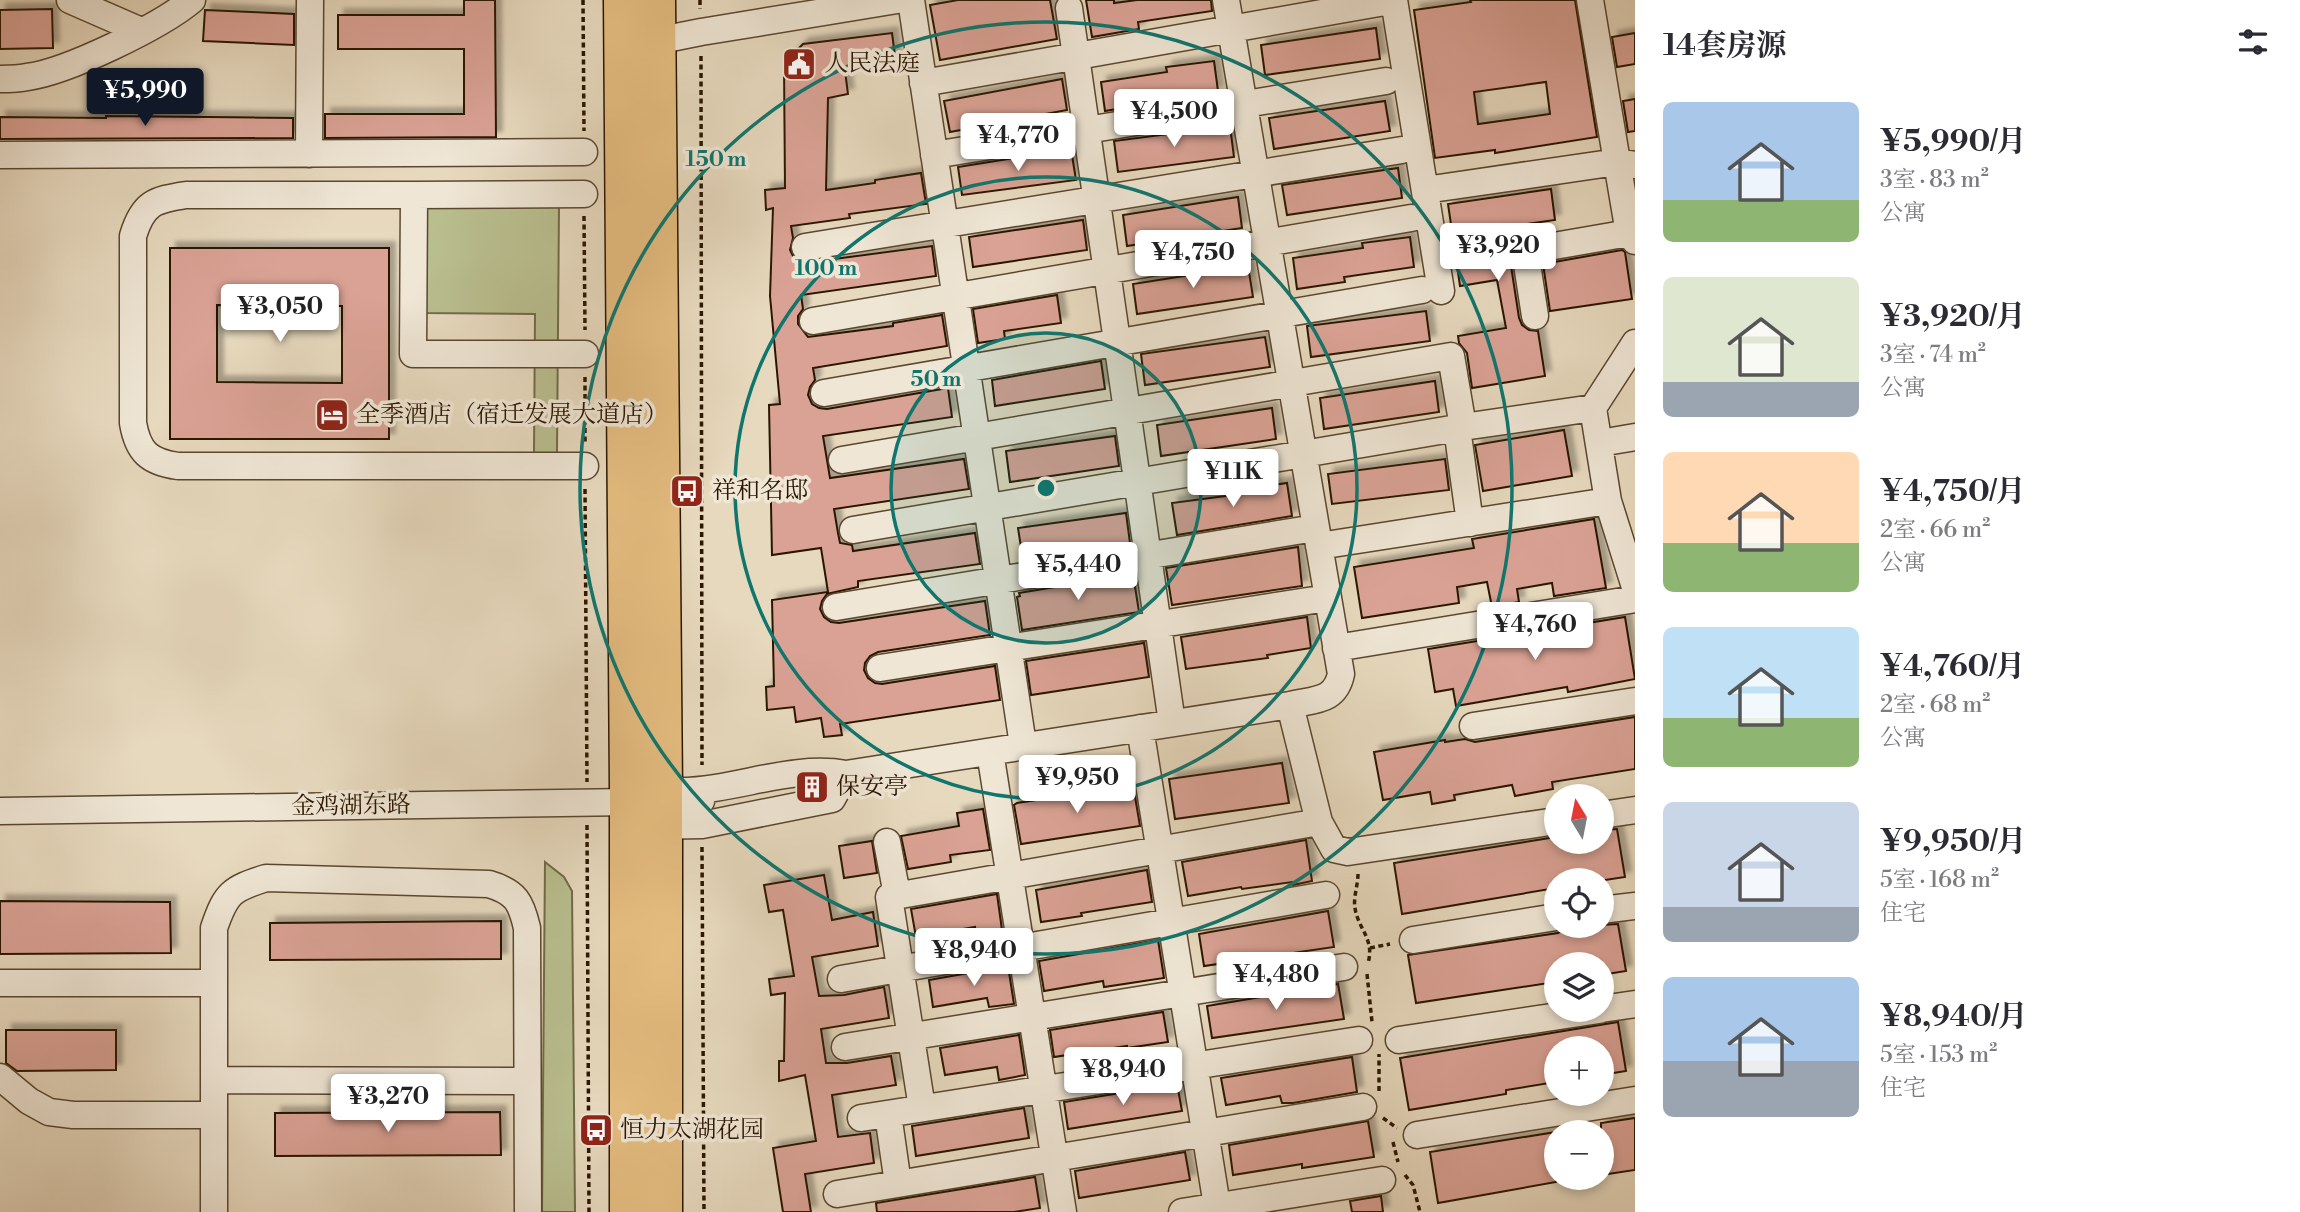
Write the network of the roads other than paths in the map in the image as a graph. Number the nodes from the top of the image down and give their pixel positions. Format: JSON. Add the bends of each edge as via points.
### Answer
{"nodes":[{"id":1,"x":70,"y":0,"type":"edge"},
{"id":2,"x":192,"y":0,"type":"edge"},
{"id":3,"x":310,"y":0,"type":"edge"},
{"id":4,"x":623,"y":0,"type":"edge"},
{"id":5,"x":656,"y":0,"type":"edge"},
{"id":6,"x":897,"y":0,"type":"edge"},
{"id":7,"x":911,"y":0,"type":"edge"},
{"id":8,"x":1226,"y":0,"type":"edge"},
{"id":9,"x":1590,"y":0,"type":"edge"},
{"id":10,"x":1393,"y":1,"type":"edge"},
{"id":11,"x":1069,"y":8,"type":"dead end"},
{"id":12,"x":756,"y":12,"type":"edge"},
{"id":13,"x":1232,"y":29,"type":"junction"},
{"id":14,"x":141,"y":31,"type":"junction"},
{"id":15,"x":640,"y":44,"type":"junction"},
{"id":16,"x":1076,"y":55,"type":"junction"},
{"id":17,"x":0,"y":79,"type":"edge"},
{"id":18,"x":1386,"y":81,"type":"dead end"},
{"id":19,"x":923,"y":83,"type":"junction"},
{"id":20,"x":1244,"y":104,"type":"junction"},
{"id":21,"x":1087,"y":130,"type":"junction"},
{"id":22,"x":1402,"y":150,"type":"dead end"},
{"id":23,"x":584,"y":152,"type":"road end"},
{"id":24,"x":309,"y":154,"type":"junction"},
{"id":25,"x":0,"y":155,"type":"edge"},
{"id":26,"x":934,"y":155,"type":"junction"},
{"id":27,"x":1626,"y":164,"type":"edge"},
{"id":28,"x":1256,"y":174,"type":"junction"},
{"id":29,"x":1425,"y":190,"type":"junction"},
{"id":30,"x":584,"y":194,"type":"road end"},
{"id":31,"x":414,"y":195,"type":"junction"},
{"id":32,"x":1097,"y":199,"type":"junction"},
{"id":33,"x":1411,"y":218,"type":"dead end"},
{"id":34,"x":944,"y":224,"type":"junction"},
{"id":35,"x":1632,"y":237,"type":"edge"},
{"id":36,"x":1268,"y":243,"type":"junction"},
{"id":37,"x":805,"y":247,"type":"dead end"},
{"id":38,"x":1107,"y":271,"type":"junction"},
{"id":39,"x":955,"y":297,"type":"junction"},
{"id":40,"x":1280,"y":314,"type":"junction"},
{"id":41,"x":1535,"y":316,"type":"dead end"},
{"id":42,"x":813,"y":321,"type":"dead end"},
{"id":43,"x":1117,"y":342,"type":"junction"},
{"id":44,"x":1635,"y":343,"type":"edge"},
{"id":45,"x":585,"y":354,"type":"road end"},
{"id":46,"x":966,"y":368,"type":"junction"},
{"id":47,"x":1291,"y":383,"type":"junction"},
{"id":48,"x":824,"y":393,"type":"dead end"},
{"id":49,"x":1594,"y":408,"type":"junction"},
{"id":50,"x":1127,"y":411,"type":"junction"},
{"id":51,"x":1460,"y":428,"type":"junction"},
{"id":52,"x":976,"y":437,"type":"junction"},
{"id":53,"x":1635,"y":437,"type":"edge"},
{"id":54,"x":1600,"y":443,"type":"junction"},
{"id":55,"x":1304,"y":456,"type":"junction"},
{"id":56,"x":842,"y":460,"type":"dead end"},
{"id":57,"x":585,"y":466,"type":"road end"},
{"id":58,"x":1138,"y":483,"type":"junction"},
{"id":59,"x":1608,"y":501,"type":"junction"},
{"id":60,"x":987,"y":508,"type":"junction"},
{"id":61,"x":1470,"y":523,"type":"junction"},
{"id":62,"x":853,"y":530,"type":"dead end"},
{"id":63,"x":1317,"y":538,"type":"junction"},
{"id":64,"x":1629,"y":551,"type":"edge"},
{"id":65,"x":1148,"y":556,"type":"junction"},
{"id":66,"x":998,"y":580,"type":"junction"},
{"id":67,"x":1635,"y":587,"type":"edge"},
{"id":68,"x":1327,"y":598,"type":"junction"},
{"id":69,"x":1635,"y":599,"type":"edge"},
{"id":70,"x":836,"y":607,"type":"dead end"},
{"id":71,"x":1157,"y":625,"type":"junction"},
{"id":72,"x":1008,"y":648,"type":"junction"},
{"id":73,"x":1336,"y":648,"type":"junction"},
{"id":74,"x":880,"y":668,"type":"dead end"},
{"id":75,"x":1635,"y":701,"type":"edge"},
{"id":76,"x":1290,"y":705,"type":"junction"},
{"id":77,"x":1172,"y":723,"type":"junction"},
{"id":78,"x":1473,"y":726,"type":"dead end"},
{"id":79,"x":1140,"y":728,"type":"junction"},
{"id":80,"x":1023,"y":745,"type":"junction"},
{"id":81,"x":990,"y":751,"type":"junction"},
{"id":82,"x":646,"y":806,"type":"junction"},
{"id":83,"x":1635,"y":810,"type":"edge"},
{"id":84,"x":0,"y":811,"type":"edge"},
{"id":85,"x":1614,"y":813,"type":"edge"},
{"id":86,"x":1319,"y":822,"type":"junction"},
{"id":87,"x":1544,"y":823,"type":"edge"},
{"id":88,"x":887,"y":842,"type":"dead end"},
{"id":89,"x":1159,"y":850,"type":"junction"},
{"id":90,"x":1010,"y":876,"type":"junction"},
{"id":91,"x":897,"y":895,"type":"junction"},
{"id":92,"x":1326,"y":895,"type":"dead end"},
{"id":93,"x":1635,"y":906,"type":"edge"},
{"id":94,"x":1614,"y":908,"type":"edge"},
{"id":95,"x":1544,"y":919,"type":"edge"},
{"id":96,"x":1171,"y":922,"type":"junction"},
{"id":97,"x":1413,"y":940,"type":"dead end"},
{"id":98,"x":1021,"y":948,"type":"junction"},
{"id":99,"x":1344,"y":967,"type":"dead end"},
{"id":100,"x":900,"y":970,"type":"junction"},
{"id":101,"x":841,"y":979,"type":"dead end"},
{"id":102,"x":0,"y":983,"type":"edge"},
{"id":103,"x":214,"y":983,"type":"junction"},
{"id":104,"x":1183,"y":993,"type":"junction"},
{"id":105,"x":1635,"y":1004,"type":"edge"},
{"id":106,"x":1614,"y":1008,"type":"edge"},
{"id":107,"x":1032,"y":1017,"type":"junction"},
{"id":108,"x":1544,"y":1017,"type":"edge"},
{"id":109,"x":911,"y":1037,"type":"junction"},
{"id":110,"x":845,"y":1048,"type":"dead end"},
{"id":111,"x":1195,"y":1066,"type":"junction"},
{"id":112,"x":0,"y":1077,"type":"edge"},
{"id":113,"x":214,"y":1080,"type":"junction"},
{"id":114,"x":527,"y":1081,"type":"junction"},
{"id":115,"x":1044,"y":1089,"type":"junction"},
{"id":116,"x":1635,"y":1100,"type":"edge"},
{"id":117,"x":1373,"y":1106,"type":"road end"},
{"id":118,"x":922,"y":1108,"type":"junction"},
{"id":119,"x":887,"y":1114,"type":"junction"},
{"id":120,"x":214,"y":1115,"type":"junction"},
{"id":121,"x":860,"y":1118,"type":"dead end"},
{"id":122,"x":1205,"y":1133,"type":"junction"},
{"id":123,"x":1418,"y":1135,"type":"road end"},
{"id":124,"x":1054,"y":1158,"type":"junction"},
{"id":125,"x":1381,"y":1180,"type":"dead end"},
{"id":126,"x":898,"y":1184,"type":"junction"},
{"id":127,"x":837,"y":1194,"type":"dead end"},
{"id":128,"x":1218,"y":1209,"type":"edge"},
{"id":129,"x":214,"y":1212,"type":"edge"},
{"id":130,"x":528,"y":1212,"type":"edge"},
{"id":131,"x":629,"y":1212,"type":"edge"},
{"id":132,"x":663,"y":1212,"type":"edge"},
{"id":133,"x":1063,"y":1212,"type":"edge"},
{"id":134,"x":1182,"y":1212,"type":"edge"}],
"edges":[{"from":1,"to":14,"type":"street"},
{"from":2,"to":14,"type":"street"},
{"from":3,"to":24,"type":"street"},
{"from":4,"to":15,"type":"highway"},
{"from":5,"to":15,"type":"highway"},
{"from":6,"to":12,"type":"street"},
{"from":7,"to":19,"type":"street"},
{"from":8,"to":13,"type":"street"},
{"from":9,"to":27,"type":"street"},
{"from":10,"to":13,"type":"street"},
{"from":10,"to":29,"type":"street"},
{"from":11,"to":16,"type":"street"},
{"from":12,"to":15,"type":"street","via":[[701,32]]},
{"from":13,"to":16,"type":"street"},
{"from":13,"to":20,"type":"street"},
{"from":14,"to":17,"type":"street","via":[[73,64],[29,77]]},
{"from":15,"to":82,"type":"highway"},
{"from":16,"to":19,"type":"street"},
{"from":16,"to":21,"type":"street"},
{"from":18,"to":20,"type":"street"},
{"from":19,"to":26,"type":"street"},
{"from":20,"to":21,"type":"street"},
{"from":20,"to":28,"type":"street"},
{"from":21,"to":26,"type":"street"},
{"from":21,"to":32,"type":"street"},
{"from":22,"to":28,"type":"street"},
{"from":23,"to":24,"type":"street"},
{"from":24,"to":25,"type":"street"},
{"from":26,"to":34,"type":"street"},
{"from":27,"to":29,"type":"street"},
{"from":27,"to":35,"type":"street"},
{"from":28,"to":32,"type":"street"},
{"from":28,"to":36,"type":"street"},
{"from":29,"to":40,"type":"street","via":[[1431,290]]},
{"from":30,"to":31,"type":"street"},
{"from":31,"to":45,"type":"street","via":[[413,354]]},
{"from":31,"to":57,"type":"street","via":[[186,195],[145,208],[133,236],[136,439],[159,463],[178,466]]},
{"from":32,"to":34,"type":"street"},
{"from":32,"to":38,"type":"street"},
{"from":33,"to":36,"type":"street"},
{"from":34,"to":37,"type":"street"},
{"from":34,"to":39,"type":"street"},
{"from":35,"to":41,"type":"street","via":[[1525,251]]},
{"from":36,"to":38,"type":"street"},
{"from":36,"to":40,"type":"street"},
{"from":38,"to":39,"type":"street"},
{"from":38,"to":43,"type":"street"},
{"from":39,"to":42,"type":"street"},
{"from":39,"to":46,"type":"street"},
{"from":40,"to":43,"type":"street"},
{"from":40,"to":47,"type":"street"},
{"from":43,"to":46,"type":"street"},
{"from":43,"to":50,"type":"street"},
{"from":44,"to":49,"type":"street"},
{"from":46,"to":48,"type":"street"},
{"from":46,"to":52,"type":"street"},
{"from":47,"to":50,"type":"street"},
{"from":47,"to":51,"type":"street","via":[[1451,356]]},
{"from":47,"to":55,"type":"street"},
{"from":49,"to":51,"type":"street"},
{"from":49,"to":54,"type":"street"},
{"from":50,"to":52,"type":"street"},
{"from":50,"to":58,"type":"street"},
{"from":51,"to":55,"type":"street"},
{"from":51,"to":61,"type":"street"},
{"from":52,"to":56,"type":"street"},
{"from":52,"to":60,"type":"street"},
{"from":53,"to":54,"type":"street"},
{"from":54,"to":59,"type":"street"},
{"from":55,"to":58,"type":"street"},
{"from":55,"to":63,"type":"street"},
{"from":58,"to":60,"type":"street"},
{"from":58,"to":65,"type":"street"},
{"from":59,"to":61,"type":"street"},
{"from":59,"to":64,"type":"street"},
{"from":60,"to":62,"type":"street"},
{"from":60,"to":66,"type":"street"},
{"from":61,"to":63,"type":"street"},
{"from":63,"to":65,"type":"street"},
{"from":63,"to":68,"type":"street"},
{"from":64,"to":67,"type":"street"},
{"from":65,"to":66,"type":"street"},
{"from":65,"to":71,"type":"street"},
{"from":66,"to":70,"type":"street"},
{"from":66,"to":72,"type":"street"},
{"from":68,"to":71,"type":"street"},
{"from":68,"to":73,"type":"street"},
{"from":69,"to":73,"type":"street"},
{"from":71,"to":72,"type":"street"},
{"from":71,"to":77,"type":"street"},
{"from":72,"to":74,"type":"street"},
{"from":72,"to":80,"type":"street"},
{"from":73,"to":76,"type":"street","via":[[1341,674],[1338,687],[1330,696]]},
{"from":75,"to":78,"type":"street"},
{"from":76,"to":77,"type":"street"},
{"from":76,"to":86,"type":"street"},
{"from":77,"to":79,"type":"street"},
{"from":79,"to":80,"type":"street"},
{"from":79,"to":89,"type":"street"},
{"from":80,"to":81,"type":"street"},
{"from":81,"to":82,"type":"street","name":"金鸡湖东路","via":[[846,774],[832,799]]},
{"from":81,"to":90,"type":"street"},
{"from":82,"to":84,"type":"street","name":"金鸡湖东路"},
{"from":82,"to":131,"type":"highway"},
{"from":82,"to":132,"type":"highway"},
{"from":83,"to":85,"type":"street"},
{"from":86,"to":87,"type":"street","via":[[1334,849],[1348,852]]},
{"from":86,"to":89,"type":"street"},
{"from":88,"to":91,"type":"street"},
{"from":89,"to":90,"type":"street"},
{"from":89,"to":96,"type":"street"},
{"from":90,"to":91,"type":"street"},
{"from":90,"to":98,"type":"street"},
{"from":91,"to":100,"type":"street","via":[[889,897]]},
{"from":92,"to":96,"type":"street"},
{"from":93,"to":94,"type":"street"},
{"from":95,"to":97,"type":"street"},
{"from":96,"to":98,"type":"street"},
{"from":96,"to":104,"type":"street"},
{"from":98,"to":100,"type":"street"},
{"from":98,"to":107,"type":"street"},
{"from":99,"to":104,"type":"street"},
{"from":100,"to":101,"type":"street"},
{"from":100,"to":109,"type":"street"},
{"from":102,"to":103,"type":"street"},
{"from":103,"to":113,"type":"street"},
{"from":103,"to":114,"type":"street","via":[[214,928],[220,909],[233,891],[249,883],[266,878],[489,884],[505,889],[517,899],[527,929]]},
{"from":104,"to":107,"type":"street"},
{"from":104,"to":111,"type":"street"},
{"from":105,"to":106,"type":"street"},
{"from":107,"to":109,"type":"street"},
{"from":107,"to":115,"type":"street"},
{"from":108,"to":111,"type":"street"},
{"from":109,"to":110,"type":"street"},
{"from":109,"to":118,"type":"street"},
{"from":111,"to":115,"type":"street"},
{"from":111,"to":122,"type":"street"},
{"from":112,"to":120,"type":"street","via":[[49,1112]]},
{"from":113,"to":114,"type":"street"},
{"from":113,"to":120,"type":"street"},
{"from":114,"to":130,"type":"street"},
{"from":115,"to":118,"type":"street"},
{"from":115,"to":124,"type":"street"},
{"from":116,"to":123,"type":"street"},
{"from":117,"to":122,"type":"street"},
{"from":118,"to":119,"type":"street"},
{"from":119,"to":121,"type":"street"},
{"from":119,"to":126,"type":"street"},
{"from":120,"to":129,"type":"street"},
{"from":122,"to":124,"type":"street"},
{"from":122,"to":128,"type":"street"},
{"from":124,"to":126,"type":"street"},
{"from":124,"to":133,"type":"street"},
{"from":125,"to":128,"type":"street"},
{"from":126,"to":127,"type":"street"},
{"from":128,"to":134,"type":"street"}]}
